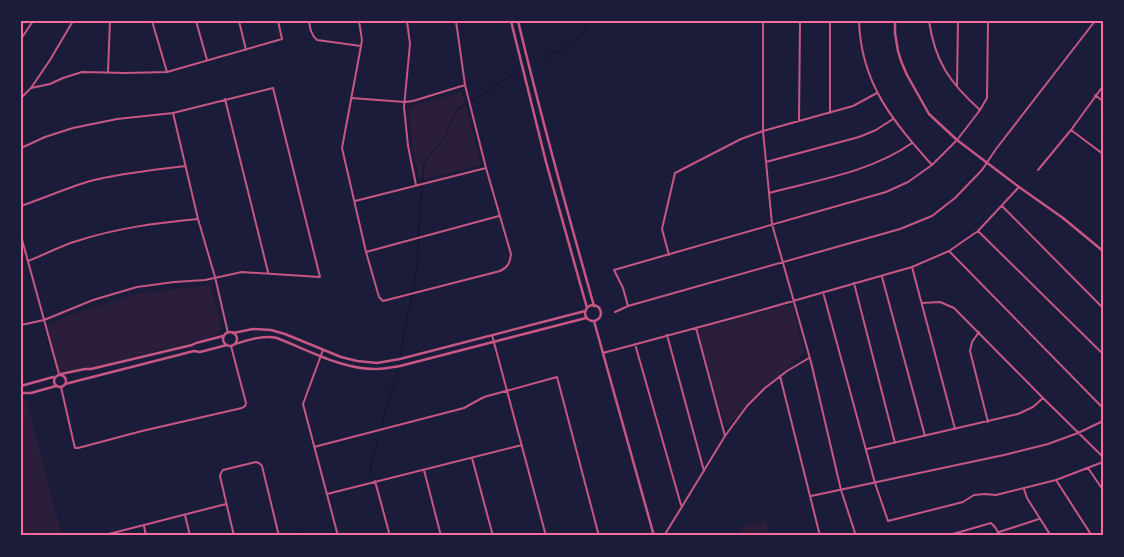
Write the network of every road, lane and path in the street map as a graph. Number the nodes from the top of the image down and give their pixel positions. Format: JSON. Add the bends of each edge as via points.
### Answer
{"nodes":[{"id":1,"x":32,"y":21,"type":"edge"},
{"id":2,"x":73,"y":21,"type":"edge"},
{"id":3,"x":110,"y":21,"type":"edge"},
{"id":4,"x":152,"y":21,"type":"edge"},
{"id":5,"x":196,"y":21,"type":"edge"},
{"id":6,"x":239,"y":21,"type":"edge"},
{"id":7,"x":278,"y":21,"type":"edge"},
{"id":8,"x":309,"y":21,"type":"edge"},
{"id":9,"x":359,"y":21,"type":"edge"},
{"id":10,"x":408,"y":21,"type":"edge"},
{"id":11,"x":456,"y":21,"type":"edge"},
{"id":12,"x":511,"y":21,"type":"edge"},
{"id":13,"x":518,"y":21,"type":"edge"},
{"id":14,"x":763,"y":21,"type":"edge"},
{"id":15,"x":800,"y":21,"type":"edge"},
{"id":16,"x":830,"y":21,"type":"edge"},
{"id":17,"x":859,"y":21,"type":"edge"},
{"id":18,"x":895,"y":21,"type":"edge"},
{"id":19,"x":929,"y":21,"type":"edge"},
{"id":20,"x":958,"y":21,"type":"edge"},
{"id":21,"x":988,"y":21,"type":"edge"},
{"id":22,"x":1095,"y":21,"type":"edge"},
{"id":23,"x":21,"y":39,"type":"edge"},
{"id":24,"x":361,"y":46,"type":"junction"},
{"id":25,"x":246,"y":50,"type":"junction"},
{"id":26,"x":207,"y":60,"type":"junction"},
{"id":27,"x":108,"y":72,"type":"junction"},
{"id":28,"x":167,"y":72,"type":"junction"},
{"id":29,"x":465,"y":85,"type":"junction"},
{"id":30,"x":957,"y":86,"type":"junction"},
{"id":31,"x":1103,"y":86,"type":"edge"},
{"id":32,"x":31,"y":88,"type":"junction"},
{"id":33,"x":877,"y":92,"type":"junction"},
{"id":34,"x":1095,"y":95,"type":"junction"},
{"id":35,"x":21,"y":98,"type":"edge"},
{"id":36,"x":351,"y":98,"type":"junction"},
{"id":37,"x":225,"y":99,"type":"junction"},
{"id":38,"x":1103,"y":101,"type":"edge"},
{"id":39,"x":405,"y":102,"type":"junction"},
{"id":40,"x":980,"y":110,"type":"junction"},
{"id":41,"x":173,"y":113,"type":"junction"},
{"id":42,"x":830,"y":113,"type":"junction"},
{"id":43,"x":542,"y":117,"type":"junction"},
{"id":44,"x":536,"y":119,"type":"junction"},
{"id":45,"x":893,"y":119,"type":"junction"},
{"id":46,"x":799,"y":121,"type":"junction"},
{"id":47,"x":1071,"y":130,"type":"junction"},
{"id":48,"x":763,"y":131,"type":"junction"},
{"id":49,"x":958,"y":140,"type":"junction"},
{"id":50,"x":912,"y":143,"type":"junction"},
{"id":51,"x":21,"y":148,"type":"edge"},
{"id":52,"x":1103,"y":154,"type":"edge"},
{"id":53,"x":766,"y":162,"type":"junction"},
{"id":54,"x":987,"y":162,"type":"junction"},
{"id":55,"x":932,"y":165,"type":"junction"},
{"id":56,"x":185,"y":166,"type":"junction"},
{"id":57,"x":486,"y":168,"type":"junction"},
{"id":58,"x":1038,"y":170,"type":"dead end"},
{"id":59,"x":416,"y":185,"type":"junction"},
{"id":60,"x":561,"y":187,"type":"junction"},
{"id":61,"x":1019,"y":187,"type":"junction"},
{"id":62,"x":554,"y":188,"type":"junction"},
{"id":63,"x":769,"y":193,"type":"junction"},
{"id":64,"x":355,"y":201,"type":"junction"},
{"id":65,"x":21,"y":206,"type":"edge"},
{"id":66,"x":1002,"y":206,"type":"junction"},
{"id":67,"x":500,"y":216,"type":"junction"},
{"id":68,"x":198,"y":219,"type":"junction"},
{"id":69,"x":772,"y":224,"type":"junction"},
{"id":70,"x":978,"y":231,"type":"junction"},
{"id":71,"x":21,"y":236,"type":"edge"},
{"id":72,"x":949,"y":251,"type":"junction"},
{"id":73,"x":1103,"y":251,"type":"edge"},
{"id":74,"x":366,"y":252,"type":"junction"},
{"id":75,"x":669,"y":255,"type":"junction"},
{"id":76,"x":28,"y":261,"type":"junction"},
{"id":77,"x":782,"y":262,"type":"junction"},
{"id":78,"x":912,"y":267,"type":"junction"},
{"id":79,"x":268,"y":273,"type":"junction"},
{"id":80,"x":882,"y":276,"type":"junction"},
{"id":81,"x":215,"y":277,"type":"junction"},
{"id":82,"x":854,"y":283,"type":"junction"},
{"id":83,"x":823,"y":292,"type":"junction"},
{"id":84,"x":793,"y":300,"type":"junction"},
{"id":85,"x":922,"y":303,"type":"junction"},
{"id":86,"x":594,"y":306,"type":"junction"},
{"id":87,"x":628,"y":306,"type":"junction"},
{"id":88,"x":1103,"y":308,"type":"edge"},
{"id":89,"x":586,"y":309,"type":"junction"},
{"id":90,"x":614,"y":312,"type":"dead end"},
{"id":91,"x":586,"y":318,"type":"junction"},
{"id":92,"x":44,"y":320,"type":"junction"},
{"id":93,"x":594,"y":321,"type":"junction"},
{"id":94,"x":21,"y":326,"type":"edge"},
{"id":95,"x":696,"y":328,"type":"junction"},
{"id":96,"x":262,"y":329,"type":"junction"},
{"id":97,"x":979,"y":332,"type":"junction"},
{"id":98,"x":228,"y":333,"type":"junction"},
{"id":99,"x":233,"y":333,"type":"junction"},
{"id":100,"x":492,"y":335,"type":"junction"},
{"id":101,"x":667,"y":335,"type":"junction"},
{"id":102,"x":223,"y":336,"type":"junction"},
{"id":103,"x":263,"y":336,"type":"junction"},
{"id":104,"x":494,"y":341,"type":"junction"},
{"id":105,"x":235,"y":344,"type":"junction"},
{"id":106,"x":636,"y":344,"type":"junction"},
{"id":107,"x":192,"y":345,"type":"junction"},
{"id":108,"x":227,"y":345,"type":"junction"},
{"id":109,"x":231,"y":346,"type":"junction"},
{"id":110,"x":323,"y":350,"type":"junction"},
{"id":111,"x":194,"y":351,"type":"junction"},
{"id":112,"x":603,"y":353,"type":"junction"},
{"id":113,"x":1103,"y":354,"type":"edge"},
{"id":114,"x":321,"y":356,"type":"junction"},
{"id":115,"x":809,"y":358,"type":"junction"},
{"id":116,"x":91,"y":369,"type":"junction"},
{"id":117,"x":60,"y":374,"type":"junction"},
{"id":118,"x":93,"y":376,"type":"junction"},
{"id":119,"x":780,"y":376,"type":"junction"},
{"id":120,"x":54,"y":377,"type":"junction"},
{"id":121,"x":65,"y":384,"type":"junction"},
{"id":122,"x":22,"y":386,"type":"edge"},
{"id":123,"x":59,"y":387,"type":"junction"},
{"id":124,"x":507,"y":391,"type":"junction"},
{"id":125,"x":23,"y":393,"type":"edge"},
{"id":126,"x":1042,"y":398,"type":"junction"},
{"id":127,"x":1103,"y":408,"type":"edge"},
{"id":128,"x":1103,"y":421,"type":"edge"},
{"id":129,"x":988,"y":422,"type":"junction"},
{"id":130,"x":955,"y":429,"type":"junction"},
{"id":131,"x":1078,"y":433,"type":"junction"},
{"id":132,"x":725,"y":436,"type":"junction"},
{"id":133,"x":925,"y":436,"type":"junction"},
{"id":134,"x":895,"y":443,"type":"junction"},
{"id":135,"x":522,"y":445,"type":"junction"},
{"id":136,"x":314,"y":447,"type":"junction"},
{"id":137,"x":866,"y":450,"type":"junction"},
{"id":138,"x":1103,"y":457,"type":"edge"},
{"id":139,"x":472,"y":458,"type":"junction"},
{"id":140,"x":1103,"y":462,"type":"edge"},
{"id":141,"x":1088,"y":468,"type":"junction"},
{"id":142,"x":424,"y":470,"type":"junction"},
{"id":143,"x":704,"y":471,"type":"junction"},
{"id":144,"x":1056,"y":480,"type":"junction"},
{"id":145,"x":375,"y":481,"type":"junction"},
{"id":146,"x":876,"y":484,"type":"junction"},
{"id":147,"x":1024,"y":489,"type":"junction"},
{"id":148,"x":841,"y":490,"type":"junction"},
{"id":149,"x":1103,"y":490,"type":"edge"},
{"id":150,"x":327,"y":494,"type":"junction"},
{"id":151,"x":811,"y":496,"type":"junction"},
{"id":152,"x":226,"y":504,"type":"junction"},
{"id":153,"x":682,"y":506,"type":"junction"},
{"id":154,"x":185,"y":515,"type":"junction"},
{"id":155,"x":1040,"y":519,"type":"junction"},
{"id":156,"x":144,"y":525,"type":"junction"},
{"id":157,"x":999,"y":532,"type":"junction"},
{"id":158,"x":102,"y":536,"type":"edge"},
{"id":159,"x":146,"y":536,"type":"edge"},
{"id":160,"x":190,"y":536,"type":"edge"},
{"id":161,"x":234,"y":536,"type":"edge"},
{"id":162,"x":279,"y":536,"type":"edge"},
{"id":163,"x":338,"y":536,"type":"edge"},
{"id":164,"x":390,"y":536,"type":"edge"},
{"id":165,"x":441,"y":536,"type":"edge"},
{"id":166,"x":493,"y":536,"type":"edge"},
{"id":167,"x":546,"y":536,"type":"edge"},
{"id":168,"x":599,"y":536,"type":"edge"},
{"id":169,"x":654,"y":536,"type":"edge"},
{"id":170,"x":664,"y":536,"type":"edge"},
{"id":171,"x":820,"y":536,"type":"edge"},
{"id":172,"x":856,"y":536,"type":"edge"},
{"id":173,"x":946,"y":536,"type":"edge"},
{"id":174,"x":999,"y":536,"type":"edge"},
{"id":175,"x":1052,"y":536,"type":"edge"},
{"id":176,"x":1092,"y":536,"type":"edge"}],
"edges":[{"from":1,"to":23,"type":"street"},
{"from":2,"to":32,"type":"street"},
{"from":3,"to":27,"type":"street"},
{"from":4,"to":28,"type":"street"},
{"from":5,"to":26,"type":"street"},
{"from":6,"to":25,"type":"street"},
{"from":7,"to":25,"type":"street","via":[[282,39]]},
{"from":8,"to":24,"type":"street","via":[[317,40]]},
{"from":9,"to":24,"type":"street"},
{"from":10,"to":39,"type":"street","via":[[410,44]]},
{"from":11,"to":29,"type":"street"},
{"from":12,"to":44,"type":"street"},
{"from":13,"to":43,"type":"street"},
{"from":14,"to":48,"type":"street"},
{"from":15,"to":46,"type":"street"},
{"from":16,"to":42,"type":"street"},
{"from":17,"to":33,"type":"street","via":[[866,64]]},
{"from":18,"to":49,"type":"street","via":[[898,52],[907,75],[930,114]]},
{"from":19,"to":30,"type":"street","via":[[937,56]]},
{"from":20,"to":30,"type":"street"},
{"from":21,"to":40,"type":"street","via":[[987,98]]},
{"from":22,"to":54,"type":"street"},
{"from":24,"to":36,"type":"street"},
{"from":25,"to":26,"type":"street"},
{"from":26,"to":28,"type":"street"},
{"from":27,"to":28,"type":"street"},
{"from":27,"to":32,"type":"street","via":[[82,72]]},
{"from":29,"to":39,"type":"street"},
{"from":29,"to":57,"type":"street"},
{"from":30,"to":40,"type":"street"},
{"from":31,"to":34,"type":"street"},
{"from":32,"to":35,"type":"street"},
{"from":33,"to":42,"type":"street","via":[[853,106]]},
{"from":33,"to":45,"type":"street"},
{"from":34,"to":38,"type":"street"},
{"from":34,"to":47,"type":"street"},
{"from":36,"to":39,"type":"street"},
{"from":36,"to":64,"type":"street","via":[[342,148]]},
{"from":37,"to":41,"type":"street"},
{"from":37,"to":79,"type":"street"},
{"from":37,"to":79,"type":"street","via":[[274,88],[320,277]]},
{"from":39,"to":59,"type":"street","via":[[408,146]]},
{"from":40,"to":49,"type":"street"},
{"from":41,"to":51,"type":"street","via":[[73,128]]},
{"from":41,"to":56,"type":"street"},
{"from":42,"to":46,"type":"street"},
{"from":43,"to":44,"type":"street"},
{"from":43,"to":60,"type":"street"},
{"from":44,"to":62,"type":"street"},
{"from":45,"to":50,"type":"street"},
{"from":45,"to":53,"type":"street","via":[[860,137]]},
{"from":46,"to":48,"type":"street"},
{"from":47,"to":52,"type":"street"},
{"from":47,"to":58,"type":"street"},
{"from":48,"to":53,"type":"street"},
{"from":48,"to":75,"type":"street","via":[[675,173],[662,229]]},
{"from":49,"to":54,"type":"street"},
{"from":49,"to":55,"type":"street"},
{"from":50,"to":55,"type":"street"},
{"from":50,"to":63,"type":"street","via":[[861,169]]},
{"from":53,"to":63,"type":"street"},
{"from":54,"to":61,"type":"street"},
{"from":54,"to":77,"type":"street","via":[[955,198],[932,216],[900,230]]},
{"from":55,"to":69,"type":"street","via":[[908,182],[886,192]]},
{"from":56,"to":65,"type":"street","via":[[92,181]]},
{"from":56,"to":68,"type":"street"},
{"from":57,"to":59,"type":"street"},
{"from":57,"to":67,"type":"street"},
{"from":59,"to":64,"type":"street"},
{"from":60,"to":62,"type":"street"},
{"from":60,"to":86,"type":"street"},
{"from":61,"to":66,"type":"street"},
{"from":61,"to":73,"type":"street"},
{"from":62,"to":89,"type":"street"},
{"from":63,"to":69,"type":"street"},
{"from":64,"to":74,"type":"street"},
{"from":66,"to":70,"type":"street"},
{"from":66,"to":88,"type":"street"},
{"from":67,"to":74,"type":"street"},
{"from":67,"to":74,"type":"street","via":[[511,254],[505,268],[500,271],[383,301]]},
{"from":68,"to":76,"type":"street","via":[[108,232],[62,246]]},
{"from":68,"to":81,"type":"street"},
{"from":69,"to":75,"type":"street"},
{"from":69,"to":77,"type":"street"},
{"from":70,"to":72,"type":"street"},
{"from":70,"to":113,"type":"street"},
{"from":71,"to":76,"type":"street"},
{"from":72,"to":78,"type":"street"},
{"from":72,"to":127,"type":"street"},
{"from":75,"to":87,"type":"street","via":[[614,270]]},
{"from":76,"to":92,"type":"street"},
{"from":77,"to":84,"type":"street"},
{"from":77,"to":87,"type":"street"},
{"from":78,"to":80,"type":"street"},
{"from":78,"to":85,"type":"street"},
{"from":79,"to":81,"type":"street","via":[[242,272]]},
{"from":80,"to":82,"type":"street"},
{"from":80,"to":133,"type":"street"},
{"from":81,"to":92,"type":"street","via":[[137,288],[93,300]]},
{"from":81,"to":98,"type":"street"},
{"from":82,"to":83,"type":"street"},
{"from":82,"to":134,"type":"street"},
{"from":83,"to":84,"type":"street"},
{"from":83,"to":137,"type":"street"},
{"from":84,"to":95,"type":"street"},
{"from":84,"to":115,"type":"street"},
{"from":85,"to":97,"type":"street","via":[[940,302],[954,308]]},
{"from":85,"to":130,"type":"street"},
{"from":86,"to":89,"type":"street"},
{"from":86,"to":93,"type":"street","via":[[600,311],[600,316]]},
{"from":87,"to":90,"type":"street"},
{"from":89,"to":91,"type":"street"},
{"from":89,"to":100,"type":"street"},
{"from":91,"to":93,"type":"street"},
{"from":91,"to":104,"type":"street"},
{"from":92,"to":94,"type":"street"},
{"from":92,"to":117,"type":"street"},
{"from":93,"to":112,"type":"street"},
{"from":95,"to":101,"type":"street"},
{"from":95,"to":132,"type":"street"},
{"from":96,"to":99,"type":"street"},
{"from":96,"to":103,"type":"street"},
{"from":96,"to":110,"type":"street","via":[[277,331]]},
{"from":97,"to":126,"type":"street"},
{"from":97,"to":129,"type":"street","via":[[970,351]]},
{"from":98,"to":99,"type":"street"},
{"from":98,"to":102,"type":"street"},
{"from":99,"to":105,"type":"street"},
{"from":100,"to":104,"type":"street"},
{"from":100,"to":110,"type":"street","via":[[377,363],[357,361]]},
{"from":101,"to":106,"type":"street"},
{"from":101,"to":143,"type":"street"},
{"from":102,"to":107,"type":"street"},
{"from":102,"to":108,"type":"street"},
{"from":103,"to":105,"type":"street"},
{"from":103,"to":114,"type":"street","via":[[277,338]]},
{"from":104,"to":114,"type":"street","via":[[386,369],[357,368]]},
{"from":104,"to":124,"type":"street"},
{"from":105,"to":109,"type":"street"},
{"from":106,"to":112,"type":"street"},
{"from":106,"to":153,"type":"street"},
{"from":107,"to":111,"type":"street"},
{"from":107,"to":116,"type":"street"},
{"from":108,"to":109,"type":"street"},
{"from":108,"to":111,"type":"street"},
{"from":109,"to":123,"type":"street","via":[[246,403],[242,408],[78,448],[75,448]]},
{"from":110,"to":114,"type":"street"},
{"from":111,"to":118,"type":"street"},
{"from":112,"to":169,"type":"street"},
{"from":114,"to":136,"type":"street","via":[[303,404]]},
{"from":115,"to":119,"type":"street"},
{"from":115,"to":148,"type":"street"},
{"from":116,"to":117,"type":"street"},
{"from":116,"to":118,"type":"street"},
{"from":117,"to":120,"type":"street"},
{"from":117,"to":121,"type":"street","via":[[65,378]]},
{"from":118,"to":121,"type":"street"},
{"from":119,"to":132,"type":"street","via":[[752,400]]},
{"from":119,"to":151,"type":"street"},
{"from":120,"to":122,"type":"street"},
{"from":120,"to":123,"type":"street"},
{"from":121,"to":123,"type":"street"},
{"from":122,"to":125,"type":"street"},
{"from":123,"to":125,"type":"street"},
{"from":124,"to":135,"type":"street"},
{"from":124,"to":136,"type":"street","via":[[480,398],[464,408]]},
{"from":124,"to":168,"type":"street","via":[[557,378]]},
{"from":126,"to":129,"type":"street","via":[[1026,411]]},
{"from":126,"to":131,"type":"street"},
{"from":128,"to":131,"type":"street"},
{"from":129,"to":130,"type":"street"},
{"from":130,"to":133,"type":"street"},
{"from":131,"to":138,"type":"street"},
{"from":131,"to":146,"type":"street","via":[[1030,449]]},
{"from":132,"to":143,"type":"street"},
{"from":133,"to":134,"type":"street"},
{"from":134,"to":137,"type":"street"},
{"from":135,"to":139,"type":"street"},
{"from":135,"to":167,"type":"street"},
{"from":136,"to":150,"type":"street"},
{"from":137,"to":146,"type":"street"},
{"from":139,"to":142,"type":"street"},
{"from":139,"to":166,"type":"street"},
{"from":140,"to":141,"type":"street"},
{"from":141,"to":144,"type":"street"},
{"from":141,"to":149,"type":"street"},
{"from":142,"to":145,"type":"street"},
{"from":142,"to":165,"type":"street"},
{"from":143,"to":153,"type":"street"},
{"from":144,"to":147,"type":"street"},
{"from":144,"to":176,"type":"street"},
{"from":145,"to":150,"type":"street"},
{"from":145,"to":164,"type":"street"},
{"from":146,"to":147,"type":"street","via":[[888,521],[963,502],[974,495],[996,495]]},
{"from":146,"to":148,"type":"street"},
{"from":147,"to":155,"type":"street"},
{"from":148,"to":151,"type":"street"},
{"from":148,"to":172,"type":"street"},
{"from":150,"to":163,"type":"street"},
{"from":151,"to":171,"type":"street"},
{"from":152,"to":154,"type":"street"},
{"from":152,"to":161,"type":"street"},
{"from":152,"to":162,"type":"street","via":[[220,476],[223,470],[259,463]]},
{"from":153,"to":170,"type":"street"},
{"from":154,"to":156,"type":"street"},
{"from":154,"to":160,"type":"street"},
{"from":155,"to":157,"type":"street"},
{"from":155,"to":175,"type":"street"},
{"from":156,"to":158,"type":"street"},
{"from":156,"to":159,"type":"street"},
{"from":157,"to":173,"type":"street","via":[[991,524]]},
{"from":157,"to":174,"type":"street"}]}
